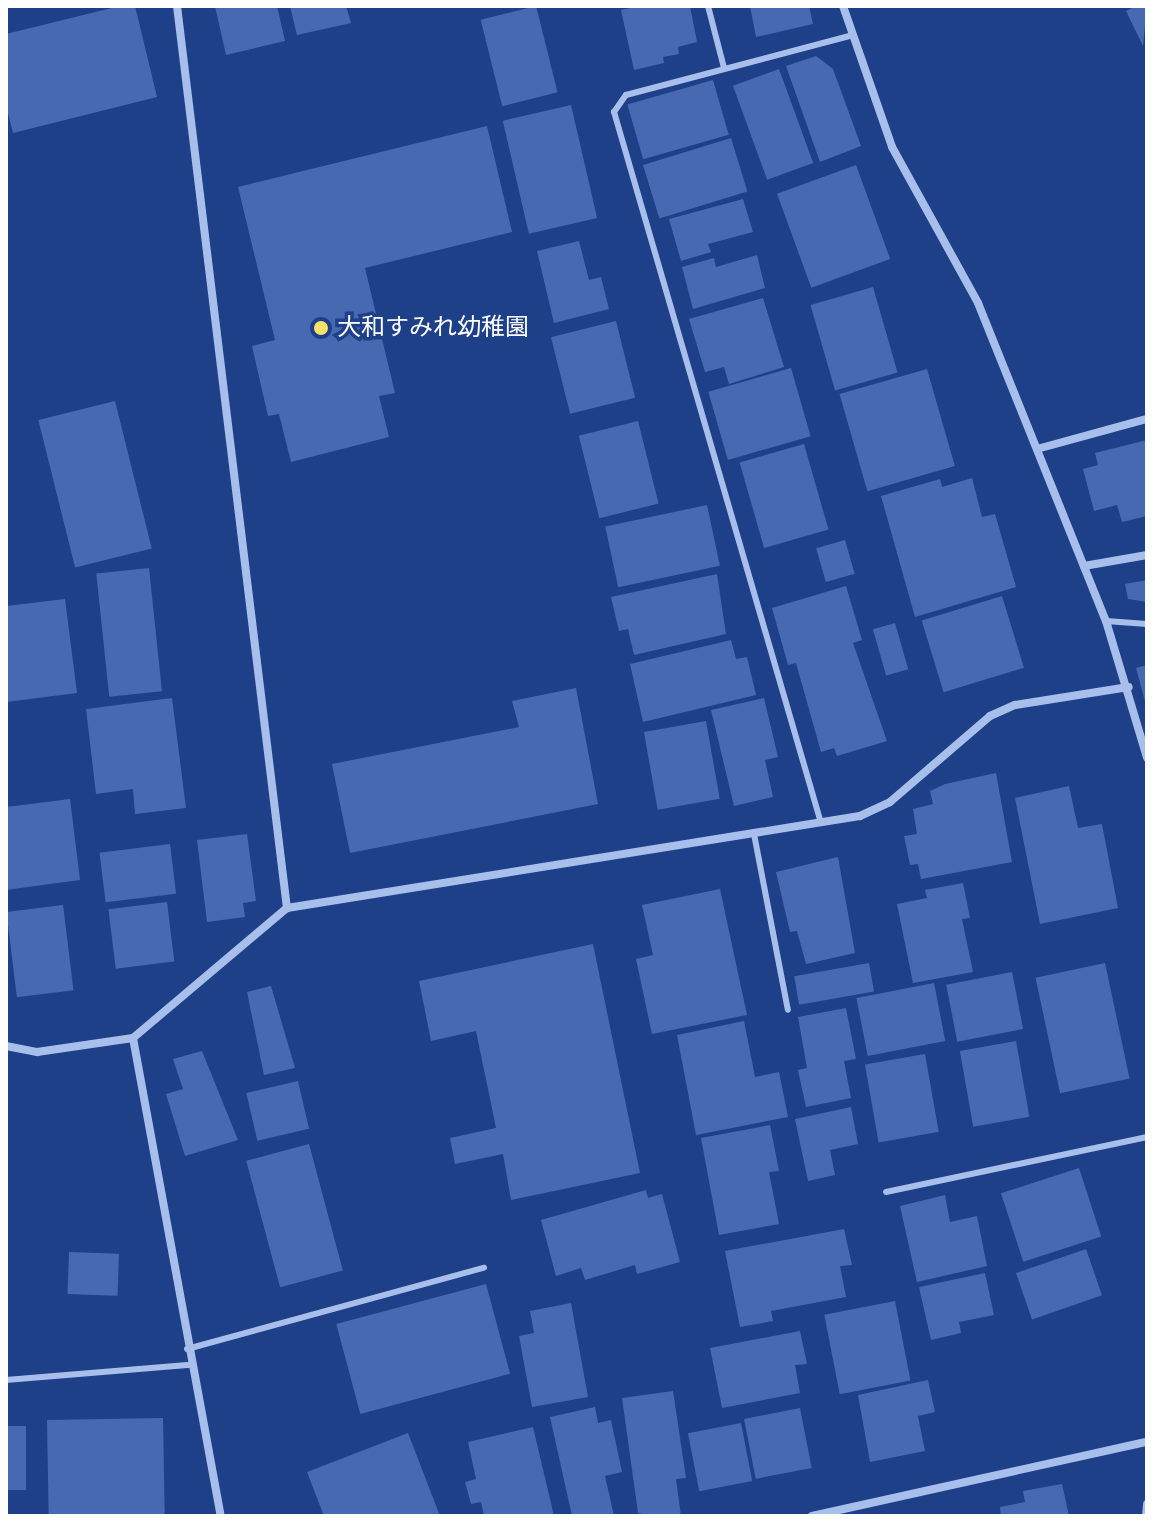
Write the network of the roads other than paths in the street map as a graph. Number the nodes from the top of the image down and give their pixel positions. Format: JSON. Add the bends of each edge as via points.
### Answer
{"nodes":[{"id":1,"x":177,"y":6,"type":"edge"},
{"id":2,"x":708,"y":6,"type":"edge"},
{"id":3,"x":843,"y":6,"type":"edge"},
{"id":4,"x":849,"y":36,"type":"junction"},
{"id":5,"x":724,"y":68,"type":"junction"},
{"id":6,"x":1147,"y":419,"type":"edge"},
{"id":7,"x":1037,"y":449,"type":"junction"},
{"id":8,"x":1147,"y":555,"type":"edge"},
{"id":9,"x":1084,"y":566,"type":"junction"},
{"id":10,"x":1106,"y":621,"type":"junction"},
{"id":11,"x":1147,"y":624,"type":"edge"},
{"id":12,"x":1129,"y":687,"type":"junction"},
{"id":13,"x":1147,"y":758,"type":"edge"},
{"id":14,"x":821,"y":823,"type":"junction"},
{"id":15,"x":754,"y":834,"type":"junction"},
{"id":16,"x":287,"y":908,"type":"junction"},
{"id":17,"x":788,"y":1010,"type":"dead end"},
{"id":18,"x":6,"y":1036,"type":"edge"},
{"id":19,"x":133,"y":1038,"type":"junction"},
{"id":20,"x":7,"y":1046,"type":"edge"},
{"id":21,"x":1147,"y":1137,"type":"edge"},
{"id":22,"x":886,"y":1192,"type":"dead end"},
{"id":23,"x":484,"y":1268,"type":"dead end"},
{"id":24,"x":187,"y":1349,"type":"junction"},
{"id":25,"x":190,"y":1365,"type":"junction"},
{"id":26,"x":6,"y":1380,"type":"edge"},
{"id":27,"x":1147,"y":1442,"type":"edge"},
{"id":28,"x":1147,"y":1504,"type":"edge"},
{"id":29,"x":827,"y":1514,"type":"edge"},
{"id":30,"x":221,"y":1516,"type":"edge"},
{"id":31,"x":812,"y":1516,"type":"edge"},
{"id":32,"x":1146,"y":1516,"type":"edge"}],
"edges":[{"from":1,"to":16,"type":"street"},
{"from":2,"to":5,"type":"lane"},
{"from":3,"to":4,"type":"street"},
{"from":4,"to":5,"type":"lane"},
{"from":4,"to":7,"type":"street","via":[[892,147],[978,303]]},
{"from":5,"to":14,"type":"lane","via":[[626,95],[616,101],[614,112]]},
{"from":6,"to":7,"type":"street"},
{"from":7,"to":9,"type":"street"},
{"from":8,"to":9,"type":"street"},
{"from":9,"to":10,"type":"street"},
{"from":10,"to":11,"type":"lane"},
{"from":10,"to":12,"type":"street"},
{"from":12,"to":13,"type":"street"},
{"from":12,"to":14,"type":"street","via":[[1015,705],[990,716],[890,802]]},
{"from":14,"to":15,"type":"street"},
{"from":15,"to":16,"type":"street"},
{"from":15,"to":17,"type":"lane"},
{"from":16,"to":19,"type":"street"},
{"from":18,"to":20,"type":"lane"},
{"from":19,"to":20,"type":"street","via":[[37,1052]]},
{"from":19,"to":24,"type":"street"},
{"from":21,"to":22,"type":"lane"},
{"from":23,"to":24,"type":"lane"},
{"from":24,"to":25,"type":"street"},
{"from":25,"to":26,"type":"lane"},
{"from":25,"to":30,"type":"street"},
{"from":27,"to":29,"type":"street"},
{"from":28,"to":32,"type":"street"},
{"from":29,"to":31,"type":"street"}]}
